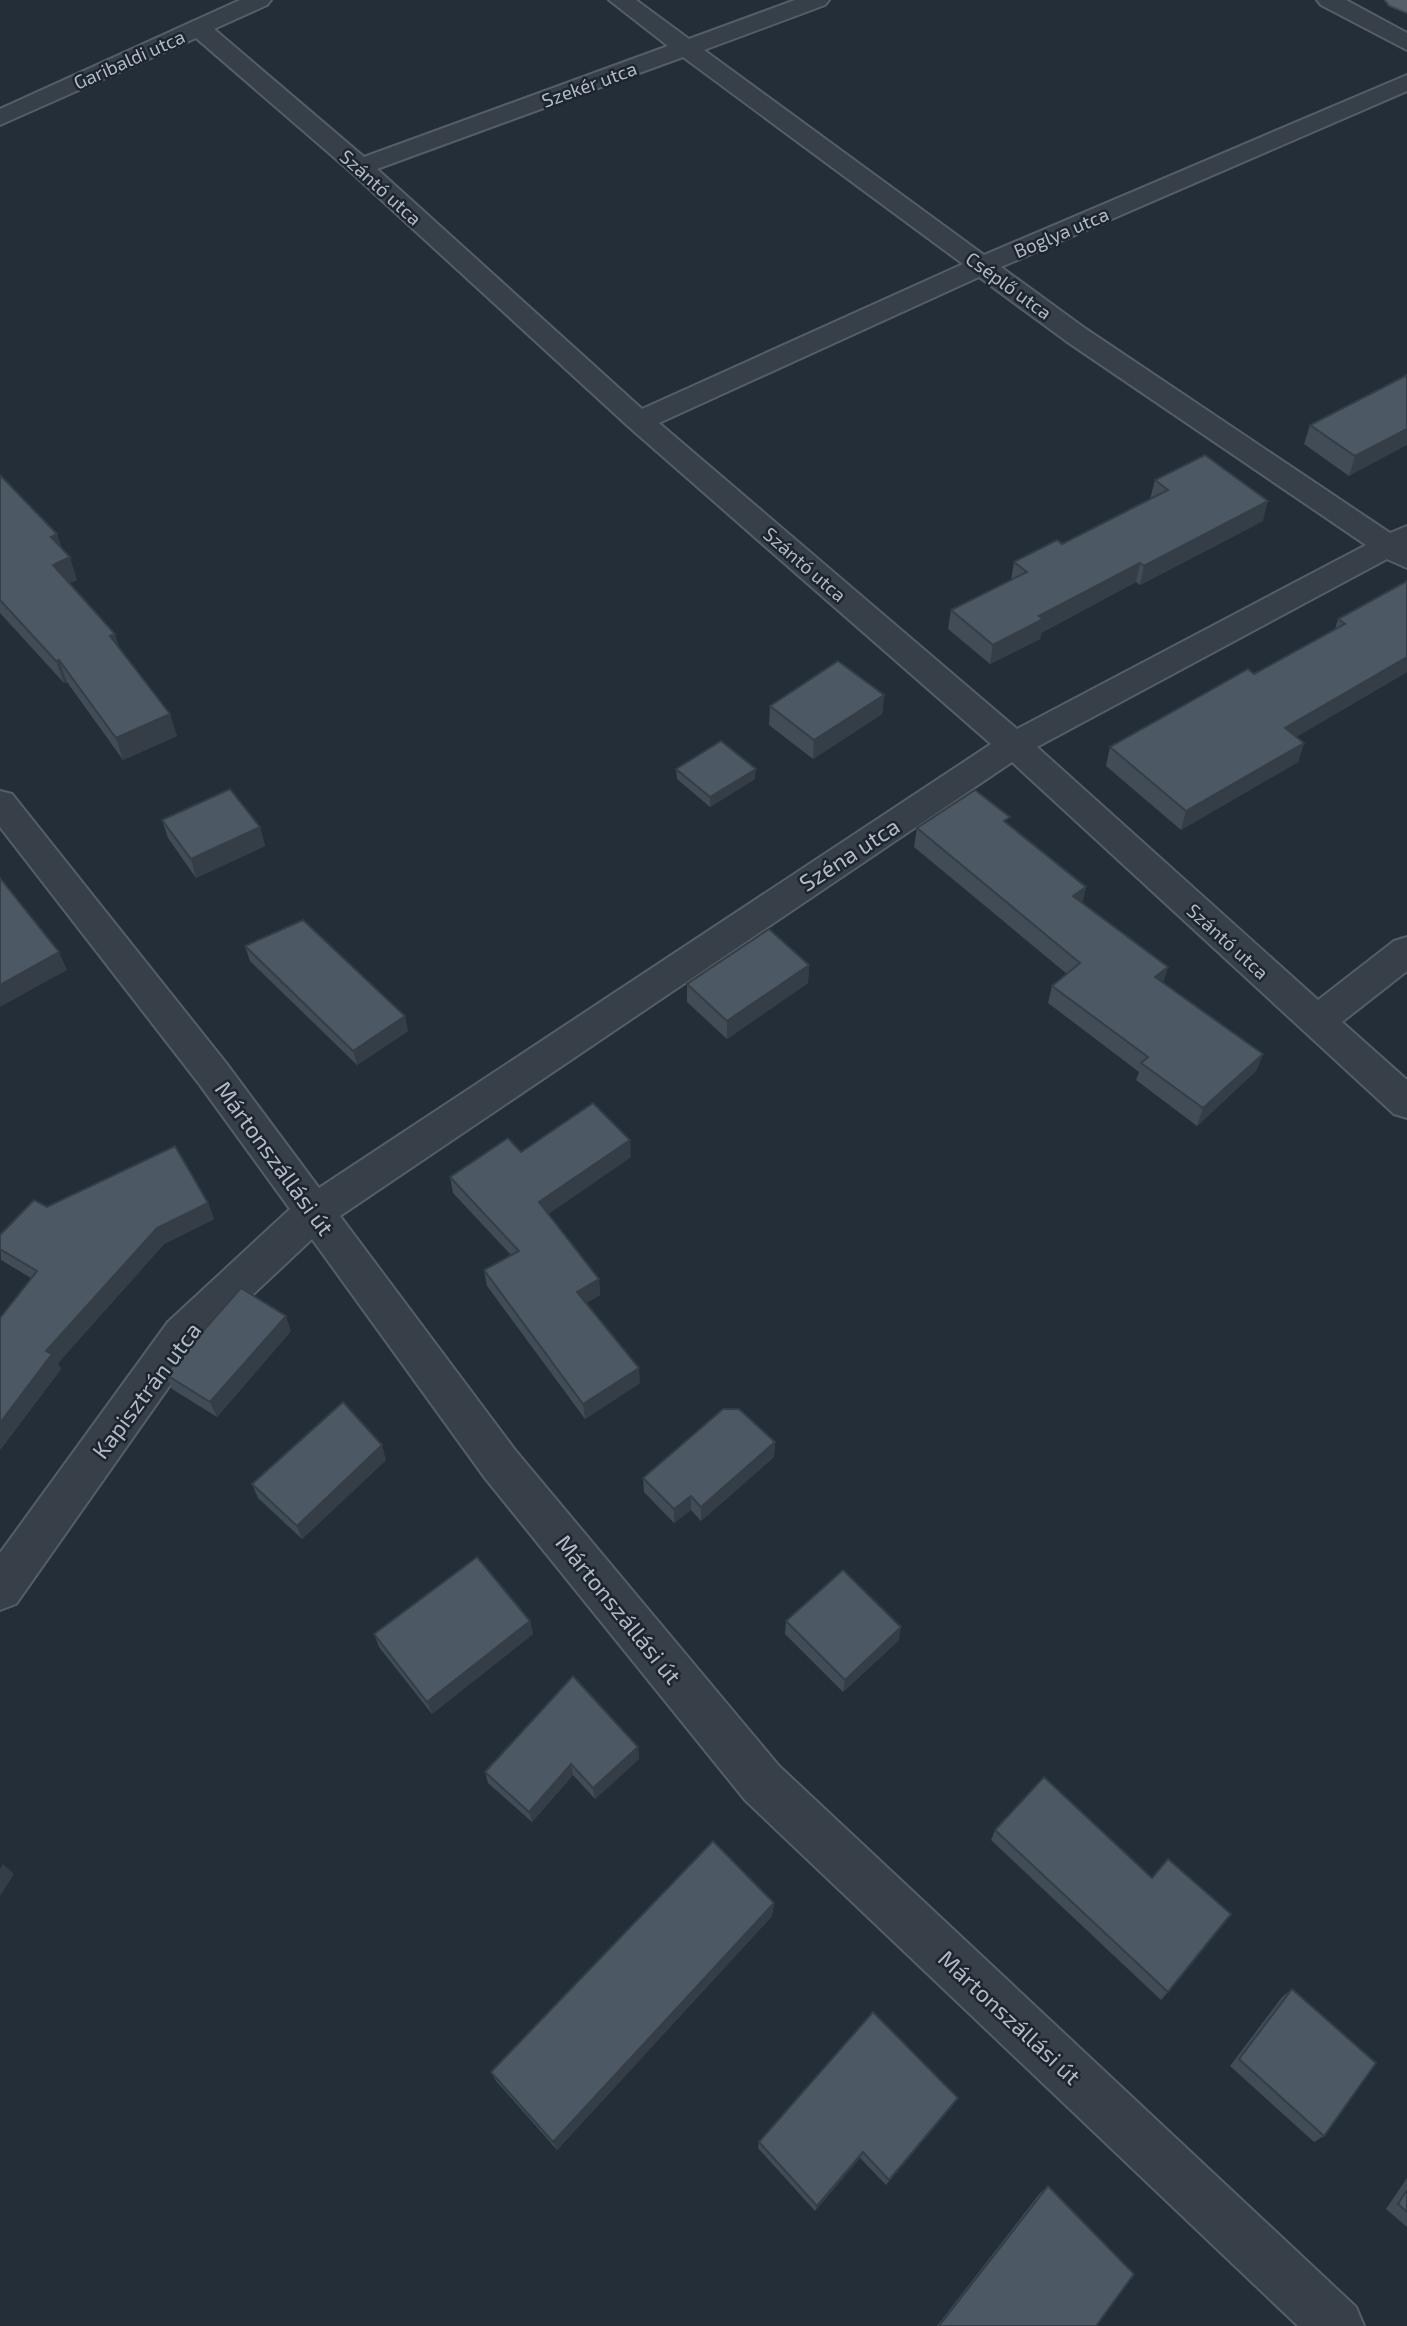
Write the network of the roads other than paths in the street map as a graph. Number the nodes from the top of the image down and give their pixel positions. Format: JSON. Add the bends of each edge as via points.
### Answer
{"nodes":[{"id":1,"x":259,"y":0,"type":"edge"},
{"id":2,"x":621,"y":0,"type":"edge"},
{"id":3,"x":817,"y":0,"type":"edge"},
{"id":4,"x":1329,"y":0,"type":"edge"},
{"id":5,"x":1398,"y":0,"type":"edge"},
{"id":6,"x":1407,"y":5,"type":"edge"},
{"id":7,"x":199,"y":28,"type":"junction"},
{"id":8,"x":1407,"y":43,"type":"edge"},
{"id":9,"x":688,"y":48,"type":"junction"},
{"id":10,"x":1407,"y":82,"type":"edge"},
{"id":11,"x":0,"y":118,"type":"edge"},
{"id":12,"x":360,"y":167,"type":"junction"},
{"id":13,"x":983,"y":265,"type":"junction"},
{"id":14,"x":639,"y":421,"type":"junction"},
{"id":15,"x":1401,"y":547,"type":"edge"},
{"id":16,"x":1014,"y":745,"type":"junction"},
{"id":17,"x":0,"y":803,"type":"edge"},
{"id":18,"x":1407,"y":951,"type":"edge"},
{"id":19,"x":1317,"y":1021,"type":"junction"},
{"id":20,"x":1407,"y":1103,"type":"edge"},
{"id":21,"x":314,"y":1212,"type":"junction"},
{"id":22,"x":0,"y":1589,"type":"edge"},
{"id":23,"x":1336,"y":2326,"type":"edge"}],
"edges":[{"from":1,"to":7,"type":"street","name":"Garibaldi utca"},
{"from":2,"to":9,"type":"street","name":"Cséplő utca"},
{"from":3,"to":9,"type":"street","name":"Szekér utca"},
{"from":4,"to":8,"type":"street"},
{"from":5,"to":6,"type":"main road"},
{"from":7,"to":11,"type":"street","name":"Garibaldi utca"},
{"from":7,"to":12,"type":"street","name":"Szántó utca"},
{"from":9,"to":12,"type":"street","name":"Szekér utca"},
{"from":9,"to":13,"type":"street","name":"Cséplő utca"},
{"from":10,"to":13,"type":"street","name":"Boglya utca"},
{"from":12,"to":14,"type":"street","name":"Szántó utca"},
{"from":13,"to":14,"type":"street","name":"Boglya utca"},
{"from":13,"to":15,"type":"street","name":"Cséplő utca","via":[[1076,335]]},
{"from":14,"to":16,"type":"street","name":"Szántó utca"},
{"from":15,"to":16,"type":"street","name":"Széna utca"},
{"from":16,"to":19,"type":"street","name":"Szántó utca"},
{"from":16,"to":21,"type":"street","name":"Széna utca"},
{"from":17,"to":21,"type":"street","name":"Mártonszállási út","via":[[213,1074]]},
{"from":18,"to":19,"type":"street"},
{"from":19,"to":20,"type":"street","name":"Szántó utca"},
{"from":21,"to":22,"type":"street","name":"Kapisztrán utca","via":[[182,1335]]},
{"from":21,"to":23,"type":"street","name":"Mártonszállási út","via":[[500,1464],[762,1783]]}]}
